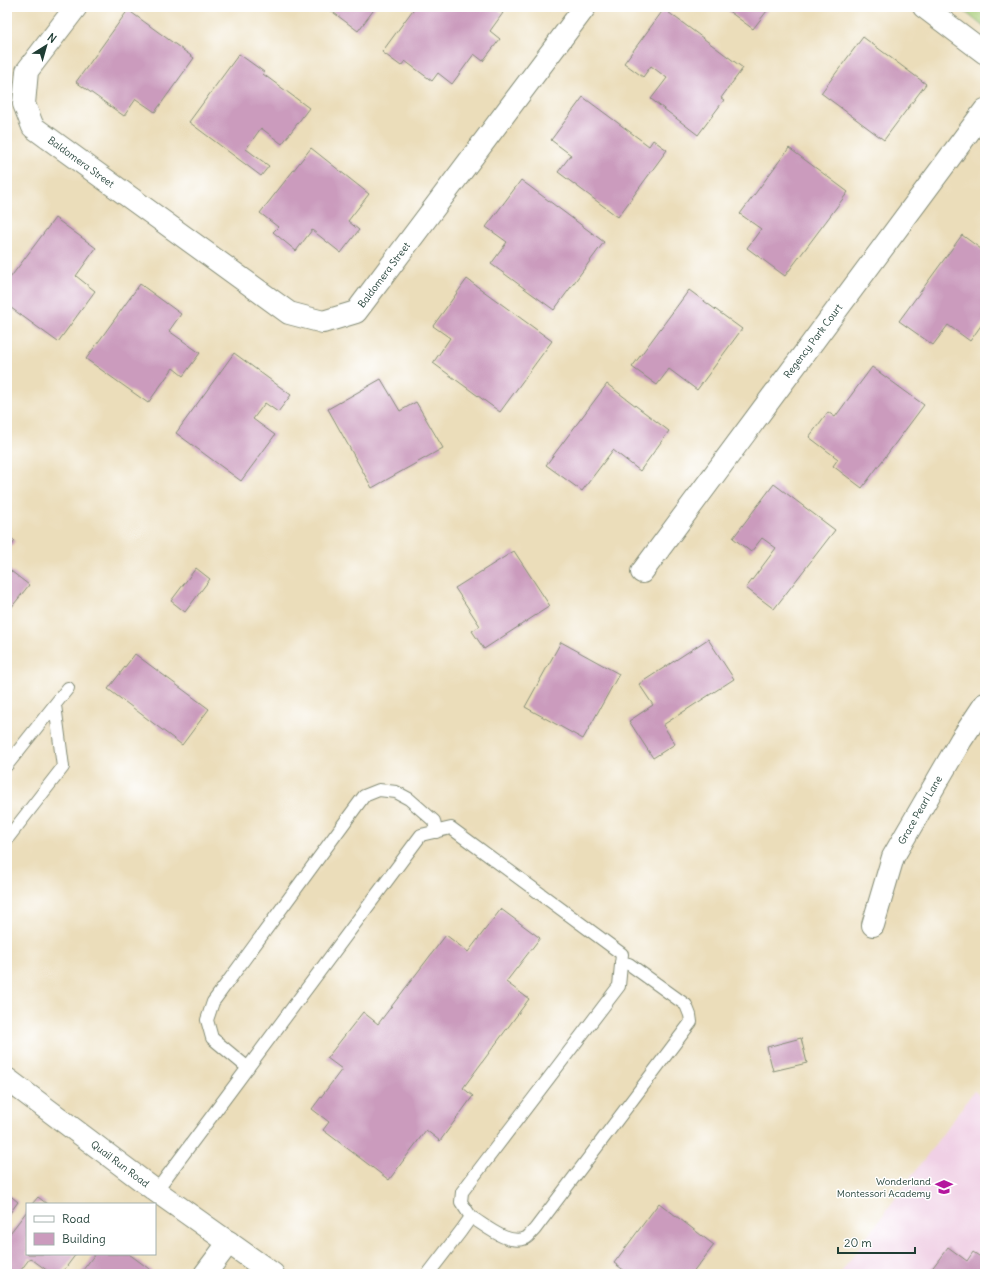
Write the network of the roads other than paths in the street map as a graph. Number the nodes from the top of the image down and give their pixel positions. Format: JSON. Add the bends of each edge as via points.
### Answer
{"nodes":[{"id":1,"x":76,"y":7,"type":"edge"},
{"id":2,"x":585,"y":7,"type":"edge"},
{"id":3,"x":924,"y":7,"type":"edge"},
{"id":4,"x":985,"y":53,"type":"edge"},
{"id":5,"x":985,"y":110,"type":"edge"},
{"id":6,"x":642,"y":572,"type":"dead end"},
{"id":7,"x":68,"y":688,"type":"dead end"},
{"id":8,"x":55,"y":704,"type":"junction"},
{"id":9,"x":985,"y":704,"type":"edge"},
{"id":10,"x":7,"y":765,"type":"edge"},
{"id":11,"x":436,"y":832,"type":"junction"},
{"id":12,"x":7,"y":839,"type":"edge"},
{"id":13,"x":874,"y":925,"type":"dead end"},
{"id":14,"x":621,"y":962,"type":"junction"},
{"id":15,"x":248,"y":1068,"type":"junction"},
{"id":16,"x":7,"y":1079,"type":"edge"},
{"id":17,"x":156,"y":1191,"type":"junction"},
{"id":18,"x":471,"y":1217,"type":"junction"},
{"id":19,"x":228,"y":1242,"type":"junction"},
{"id":20,"x":205,"y":1274,"type":"edge"},
{"id":21,"x":273,"y":1274,"type":"edge"},
{"id":22,"x":428,"y":1274,"type":"edge"}],
"edges":[{"from":1,"to":2,"type":"street","name":"Baldomera Street","via":[[27,71],[24,104],[33,127],[289,312],[323,322],[356,312]]},
{"from":3,"to":4,"type":"street"},
{"from":5,"to":6,"type":"street","name":"Regency Park Court"},
{"from":7,"to":8,"type":"lane"},
{"from":8,"to":10,"type":"lane"},
{"from":8,"to":12,"type":"lane","via":[[63,767]]},
{"from":9,"to":13,"type":"street","name":"Grace Pearl Lane","via":[[961,740],[893,857]]},
{"from":11,"to":14,"type":"lane","via":[[451,828],[622,954]]},
{"from":11,"to":15,"type":"lane","via":[[422,835]]},
{"from":11,"to":15,"type":"lane","via":[[434,821],[409,799],[396,792],[379,790],[364,796],[213,1002],[207,1020],[212,1038]]},
{"from":14,"to":18,"type":"lane","via":[[619,986],[462,1192],[461,1202]]},
{"from":14,"to":18,"type":"lane","via":[[629,964],[686,1005],[691,1022],[527,1237],[516,1240],[505,1238]]},
{"from":15,"to":17,"type":"lane"},
{"from":16,"to":17,"type":"street","name":"Quail Run Road"},
{"from":17,"to":19,"type":"street","name":"Quail Run Road"},
{"from":18,"to":22,"type":"lane"},
{"from":19,"to":20,"type":"street"},
{"from":19,"to":21,"type":"street","name":"Quail Run Road"}]}
